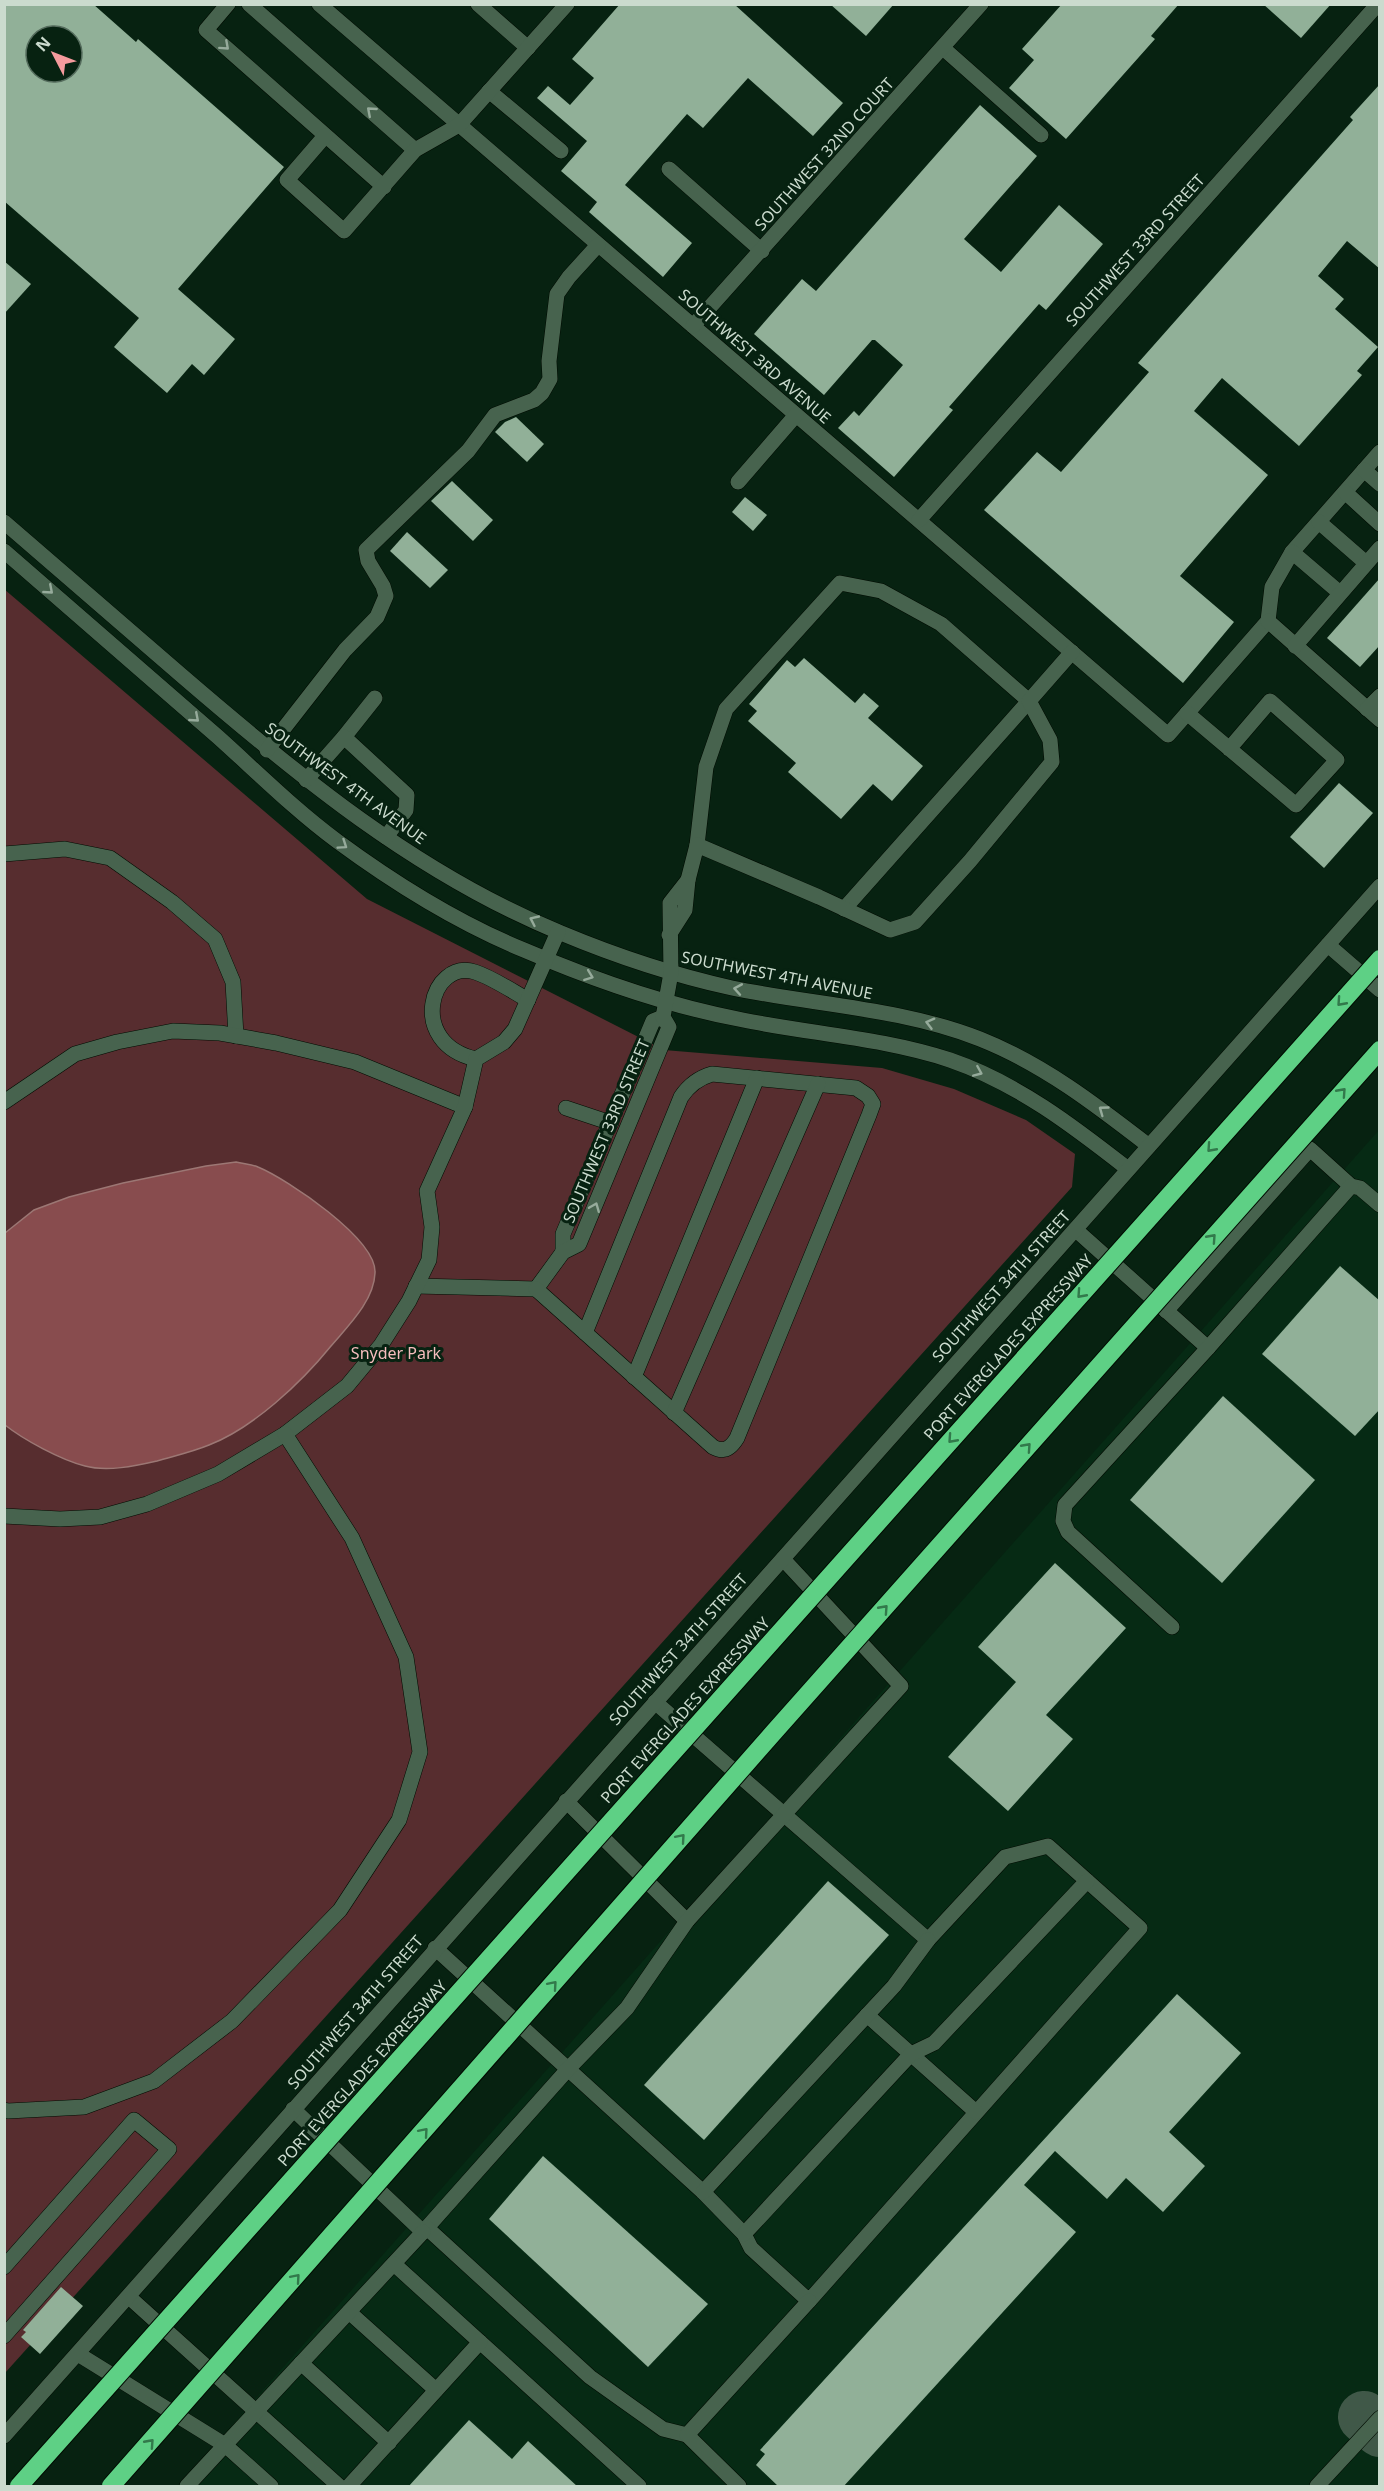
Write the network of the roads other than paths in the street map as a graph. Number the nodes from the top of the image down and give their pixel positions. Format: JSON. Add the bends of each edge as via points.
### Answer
{"nodes":[{"id":1,"x":228,"y":4,"type":"edge"},
{"id":2,"x":249,"y":4,"type":"edge"},
{"id":3,"x":319,"y":4,"type":"edge"},
{"id":4,"x":478,"y":4,"type":"edge"},
{"id":5,"x":567,"y":4,"type":"edge"},
{"id":6,"x":981,"y":4,"type":"edge"},
{"id":7,"x":1378,"y":4,"type":"edge"},
{"id":8,"x":528,"y":48,"type":"junction"},
{"id":9,"x":943,"y":48,"type":"junction"},
{"id":10,"x":489,"y":91,"type":"junction"},
{"id":11,"x":459,"y":125,"type":"junction"},
{"id":12,"x":1041,"y":135,"type":"dead end"},
{"id":13,"x":325,"y":136,"type":"junction"},
{"id":14,"x":415,"y":150,"type":"junction"},
{"id":15,"x":561,"y":151,"type":"dead end"},
{"id":16,"x":669,"y":170,"type":"dead end"},
{"id":17,"x":384,"y":188,"type":"junction"},
{"id":18,"x":598,"y":245,"type":"junction"},
{"id":19,"x":762,"y":251,"type":"junction"},
{"id":20,"x":693,"y":326,"type":"junction"},
{"id":21,"x":796,"y":415,"type":"junction"},
{"id":22,"x":1380,"y":452,"type":"edge"},
{"id":23,"x":1364,"y":470,"type":"junction"},
{"id":24,"x":738,"y":482,"type":"dead end"},
{"id":25,"x":1380,"y":484,"type":"edge"},
{"id":26,"x":1345,"y":492,"type":"junction"},
{"id":27,"x":919,"y":520,"type":"junction"},
{"id":28,"x":4,"y":522,"type":"edge"},
{"id":29,"x":1318,"y":522,"type":"junction"},
{"id":30,"x":1380,"y":524,"type":"edge"},
{"id":31,"x":1380,"y":548,"type":"edge"},
{"id":32,"x":4,"y":551,"type":"edge"},
{"id":33,"x":1292,"y":552,"type":"junction"},
{"id":34,"x":1366,"y":563,"type":"junction"},
{"id":35,"x":1340,"y":594,"type":"junction"},
{"id":36,"x":1268,"y":621,"type":"junction"},
{"id":37,"x":1295,"y":645,"type":"junction"},
{"id":38,"x":1072,"y":652,"type":"junction"},
{"id":39,"x":1380,"y":696,"type":"edge"},
{"id":40,"x":375,"y":698,"type":"dead end"},
{"id":41,"x":1029,"y":701,"type":"junction"},
{"id":42,"x":1367,"y":710,"type":"junction"},
{"id":43,"x":1187,"y":713,"type":"junction"},
{"id":44,"x":1380,"y":720,"type":"edge"},
{"id":45,"x":344,"y":737,"type":"junction"},
{"id":46,"x":1229,"y":749,"type":"junction"},
{"id":47,"x":267,"y":750,"type":"junction"},
{"id":48,"x":306,"y":780,"type":"junction"},
{"id":49,"x":386,"y":837,"type":"junction"},
{"id":50,"x":697,"y":845,"type":"junction"},
{"id":51,"x":4,"y":854,"type":"edge"},
{"id":52,"x":1380,"y":886,"type":"edge"},
{"id":53,"x":844,"y":909,"type":"junction"},
{"id":54,"x":558,"y":932,"type":"junction"},
{"id":55,"x":1328,"y":945,"type":"junction"},
{"id":56,"x":546,"y":959,"type":"junction"},
{"id":57,"x":1380,"y":959,"type":"edge"},
{"id":58,"x":671,"y":973,"type":"junction"},
{"id":59,"x":1380,"y":990,"type":"edge"},
{"id":60,"x":528,"y":1000,"type":"junction"},
{"id":61,"x":666,"y":1000,"type":"junction"},
{"id":62,"x":663,"y":1017,"type":"junction"},
{"id":63,"x":236,"y":1036,"type":"junction"},
{"id":64,"x":1380,"y":1050,"type":"edge"},
{"id":65,"x":477,"y":1059,"type":"junction"},
{"id":66,"x":757,"y":1078,"type":"junction"},
{"id":67,"x":818,"y":1084,"type":"junction"},
{"id":68,"x":4,"y":1102,"type":"edge"},
{"id":69,"x":465,"y":1107,"type":"junction"},
{"id":70,"x":566,"y":1108,"type":"dead end"},
{"id":71,"x":610,"y":1123,"type":"junction"},
{"id":72,"x":1149,"y":1146,"type":"junction"},
{"id":73,"x":1128,"y":1169,"type":"junction"},
{"id":74,"x":1351,"y":1186,"type":"junction"},
{"id":75,"x":1380,"y":1205,"type":"edge"},
{"id":76,"x":1076,"y":1230,"type":"junction"},
{"id":77,"x":563,"y":1252,"type":"junction"},
{"id":78,"x":416,"y":1286,"type":"junction"},
{"id":79,"x":536,"y":1289,"type":"junction"},
{"id":80,"x":1166,"y":1311,"type":"junction"},
{"id":81,"x":585,"y":1333,"type":"junction"},
{"id":82,"x":1208,"y":1348,"type":"junction"},
{"id":83,"x":634,"y":1377,"type":"junction"},
{"id":84,"x":674,"y":1413,"type":"junction"},
{"id":85,"x":285,"y":1434,"type":"junction"},
{"id":86,"x":4,"y":1516,"type":"edge"},
{"id":87,"x":783,"y":1559,"type":"junction"},
{"id":88,"x":1172,"y":1627,"type":"dead end"},
{"id":89,"x":655,"y":1702,"type":"junction"},
{"id":90,"x":566,"y":1801,"type":"junction"},
{"id":91,"x":785,"y":1815,"type":"junction"},
{"id":92,"x":1087,"y":1881,"type":"junction"},
{"id":93,"x":687,"y":1921,"type":"junction"},
{"id":94,"x":928,"y":1940,"type":"junction"},
{"id":95,"x":435,"y":1948,"type":"junction"},
{"id":96,"x":867,"y":2015,"type":"junction"},
{"id":97,"x":911,"y":2054,"type":"junction"},
{"id":98,"x":569,"y":2068,"type":"junction"},
{"id":99,"x":293,"y":2109,"type":"junction"},
{"id":100,"x":4,"y":2110,"type":"edge"},
{"id":101,"x":976,"y":2112,"type":"junction"},
{"id":102,"x":703,"y":2192,"type":"junction"},
{"id":103,"x":425,"y":2230,"type":"junction"},
{"id":104,"x":744,"y":2234,"type":"junction"},
{"id":105,"x":393,"y":2264,"type":"junction"},
{"id":106,"x":4,"y":2267,"type":"edge"},
{"id":107,"x":129,"y":2297,"type":"junction"},
{"id":108,"x":809,"y":2301,"type":"junction"},
{"id":109,"x":349,"y":2312,"type":"junction"},
{"id":110,"x":4,"y":2336,"type":"edge"},
{"id":111,"x":480,"y":2342,"type":"junction"},
{"id":112,"x":78,"y":2354,"type":"junction"},
{"id":113,"x":301,"y":2363,"type":"junction"},
{"id":114,"x":436,"y":2390,"type":"junction"},
{"id":115,"x":256,"y":2412,"type":"junction"},
{"id":116,"x":1380,"y":2418,"type":"edge"},
{"id":117,"x":687,"y":2435,"type":"junction"},
{"id":118,"x":4,"y":2436,"type":"edge"},
{"id":119,"x":389,"y":2443,"type":"junction"},
{"id":120,"x":225,"y":2445,"type":"junction"},
{"id":121,"x":19,"y":2487,"type":"edge"},
{"id":122,"x":111,"y":2487,"type":"edge"},
{"id":123,"x":187,"y":2487,"type":"edge"},
{"id":124,"x":271,"y":2487,"type":"edge"},
{"id":125,"x":339,"y":2487,"type":"edge"},
{"id":126,"x":349,"y":2487,"type":"edge"},
{"id":127,"x":639,"y":2487,"type":"edge"},
{"id":128,"x":739,"y":2487,"type":"edge"},
{"id":129,"x":1317,"y":2487,"type":"edge"}],
"edges":[{"from":1,"to":13,"type":"street","one_way":true,"via":[[206,30]]},
{"from":14,"to":2,"type":"street","one_way":true},
{"from":3,"to":11,"type":"street","name":"SOUTHWEST 3RD AVENUE"},
{"from":4,"to":8,"type":"street"},
{"from":5,"to":8,"type":"street"},
{"from":6,"to":9,"type":"street","name":"SOUTHWEST 32ND COURT"},
{"from":7,"to":27,"type":"street","name":"SOUTHWEST 33RD STREET"},
{"from":8,"to":10,"type":"street"},
{"from":9,"to":12,"type":"street"},
{"from":9,"to":19,"type":"street","name":"SOUTHWEST 32ND COURT"},
{"from":10,"to":11,"type":"street"},
{"from":10,"to":15,"type":"street"},
{"from":11,"to":14,"type":"street"},
{"from":11,"to":18,"type":"street","name":"SOUTHWEST 3RD AVENUE"},
{"from":13,"to":17,"type":"street"},
{"from":13,"to":17,"type":"street","via":[[287,180],[344,231]]},
{"from":14,"to":17,"type":"street"},
{"from":16,"to":19,"type":"street"},
{"from":18,"to":20,"type":"street","name":"SOUTHWEST 3RD AVENUE"},
{"from":18,"to":47,"type":"street","via":[[557,294],[550,379],[542,393],[495,415],[468,451],[366,550],[386,596],[377,617],[345,650]]},
{"from":19,"to":20,"type":"street","name":"SOUTHWEST 32ND COURT"},
{"from":20,"to":21,"type":"street","name":"SOUTHWEST 3RD AVENUE"},
{"from":21,"to":24,"type":"street"},
{"from":21,"to":27,"type":"street","name":"SOUTHWEST 3RD AVENUE"},
{"from":22,"to":23,"type":"street"},
{"from":23,"to":25,"type":"street"},
{"from":23,"to":26,"type":"street"},
{"from":26,"to":29,"type":"street"},
{"from":26,"to":30,"type":"street"},
{"from":27,"to":38,"type":"street","name":"SOUTHWEST 3RD AVENUE"},
{"from":28,"to":47,"type":"street","name":"SOUTHWEST 4TH AVENUE"},
{"from":29,"to":33,"type":"street"},
{"from":29,"to":34,"type":"street"},
{"from":31,"to":34,"type":"street"},
{"from":32,"to":56,"type":"street","one_way":true,"via":[[334,839],[461,918]]},
{"from":33,"to":35,"type":"street"},
{"from":33,"to":36,"type":"street","via":[[1272,587]]},
{"from":34,"to":35,"type":"street"},
{"from":35,"to":37,"type":"street"},
{"from":36,"to":37,"type":"street"},
{"from":36,"to":43,"type":"street"},
{"from":37,"to":42,"type":"street"},
{"from":38,"to":41,"type":"street"},
{"from":38,"to":43,"type":"street","name":"SOUTHWEST 3RD AVENUE","via":[[1168,735]]},
{"from":39,"to":42,"type":"street"},
{"from":40,"to":45,"type":"street"},
{"from":41,"to":50,"type":"street","via":[[941,624],[881,591],[840,583],[726,709],[706,767]]},
{"from":41,"to":53,"type":"street"},
{"from":41,"to":53,"type":"street","via":[[1050,740],[1053,762],[970,861],[915,921],[890,930]]},
{"from":42,"to":44,"type":"street"},
{"from":43,"to":46,"type":"street"},
{"from":45,"to":48,"type":"street"},
{"from":45,"to":49,"type":"street","via":[[407,795],[406,810]]},
{"from":46,"to":46,"type":"street","via":[[1296,805],[1337,760],[1270,701]]},
{"from":47,"to":48,"type":"street","name":"SOUTHWEST 4TH AVENUE"},
{"from":48,"to":49,"type":"street","name":"SOUTHWEST 4TH AVENUE"},
{"from":54,"to":49,"type":"street","name":"SOUTHWEST 4TH AVENUE","one_way":true,"via":[[435,869]]},
{"from":50,"to":53,"type":"street"},
{"from":50,"to":58,"type":"street","name":"SOUTHWEST 33RD STREET","via":[[685,910],[669,935]]},
{"from":51,"to":63,"type":"street","via":[[64,849],[110,858],[172,902],[215,939],[233,982]]},
{"from":52,"to":55,"type":"street","name":"SOUTHWEST 34TH STREET"},
{"from":54,"to":56,"type":"street"},
{"from":54,"to":58,"type":"street","name":"SOUTHWEST 4TH AVENUE"},
{"from":55,"to":59,"type":"street"},
{"from":55,"to":72,"type":"street","name":"SOUTHWEST 34TH STREET"},
{"from":56,"to":60,"type":"street"},
{"from":56,"to":61,"type":"street","one_way":true,"via":[[594,979]]},
{"from":57,"to":121,"type":"highway","name":"PORT EVERGLADES EXPRESSWAY","one_way":true,"bridge":true},
{"from":58,"to":61,"type":"street","name":"SOUTHWEST 33RD STREET"},
{"from":72,"to":58,"type":"street","name":"SOUTHWEST 4TH AVENUE","one_way":true,"via":[[1045,1070],[980,1039],[911,1018],[734,988]]},
{"from":60,"to":65,"type":"street","via":[[515,1029],[504,1042]]},
{"from":60,"to":65,"type":"street","via":[[474,971],[458,972],[444,981],[434,993],[430,1011],[435,1029],[462,1056]]},
{"from":61,"to":62,"type":"street","name":"SOUTHWEST 33RD STREET"},
{"from":61,"to":73,"type":"street","one_way":true,"via":[[739,1020],[903,1047],[951,1061],[998,1081],[1057,1114]]},
{"from":62,"to":71,"type":"street","name":"SOUTHWEST 33RD STREET","via":[[653,1021]]},
{"from":77,"to":62,"type":"street","name":"SOUTHWEST 33RD STREET","one_way":true,"via":[[579,1244],[669,1027]]},
{"from":63,"to":68,"type":"street","via":[[173,1031],[117,1042],[75,1054]]},
{"from":63,"to":69,"type":"street","via":[[355,1062]]},
{"from":122,"to":64,"type":"highway","one_way":true,"bridge":true},
{"from":65,"to":69,"type":"street"},
{"from":66,"to":67,"type":"street"},
{"from":66,"to":81,"type":"street","via":[[712,1074],[689,1086],[681,1097]]},
{"from":66,"to":83,"type":"street"},
{"from":67,"to":84,"type":"street"},
{"from":67,"to":84,"type":"street","via":[[856,1088],[873,1104],[737,1438],[733,1445],[713,1448]]},
{"from":69,"to":78,"type":"street","via":[[427,1191],[432,1227],[429,1260]]},
{"from":70,"to":71,"type":"street"},
{"from":71,"to":77,"type":"street","name":"SOUTHWEST 33RD STREET","via":[[563,1234]]},
{"from":72,"to":73,"type":"street","name":"SOUTHWEST 34TH STREET"},
{"from":73,"to":76,"type":"street","name":"SOUTHWEST 34TH STREET"},
{"from":74,"to":75,"type":"street","via":[[1360,1188]]},
{"from":74,"to":80,"type":"street","via":[[1310,1149]]},
{"from":74,"to":82,"type":"street"},
{"from":76,"to":80,"type":"street"},
{"from":76,"to":87,"type":"street","name":"SOUTHWEST 34TH STREET"},
{"from":77,"to":79,"type":"street","name":"SOUTHWEST 33RD STREET"},
{"from":78,"to":79,"type":"street"},
{"from":78,"to":85,"type":"street","via":[[381,1345],[347,1386]]},
{"from":79,"to":81,"type":"street"},
{"from":80,"to":82,"type":"street"},
{"from":81,"to":83,"type":"street"},
{"from":82,"to":88,"type":"street","via":[[1065,1505],[1063,1521],[1068,1532]]},
{"from":83,"to":84,"type":"street"},
{"from":85,"to":86,"type":"street","via":[[218,1474],[147,1504],[100,1516],[60,1520]]},
{"from":85,"to":100,"type":"street","via":[[352,1538],[406,1657],[420,1752],[399,1820],[340,1910],[232,2021],[154,2081],[84,2107]]},
{"from":87,"to":89,"type":"street","name":"SOUTHWEST 34TH STREET"},
{"from":87,"to":91,"type":"street","via":[[901,1686]]},
{"from":89,"to":90,"type":"street","name":"SOUTHWEST 34TH STREET"},
{"from":89,"to":91,"type":"street"},
{"from":90,"to":93,"type":"street"},
{"from":90,"to":95,"type":"street","name":"SOUTHWEST 34TH STREET"},
{"from":91,"to":93,"type":"street"},
{"from":91,"to":94,"type":"street"},
{"from":92,"to":94,"type":"street","via":[[1048,1846],[1005,1857]]},
{"from":92,"to":97,"type":"street","via":[[934,2043]]},
{"from":92,"to":101,"type":"street","via":[[1140,1928]]},
{"from":93,"to":98,"type":"street","via":[[627,2008]]},
{"from":94,"to":96,"type":"street"},
{"from":95,"to":98,"type":"street"},
{"from":95,"to":99,"type":"street","name":"SOUTHWEST 34TH STREET"},
{"from":96,"to":97,"type":"street"},
{"from":96,"to":102,"type":"street"},
{"from":97,"to":101,"type":"street"},
{"from":97,"to":104,"type":"street"},
{"from":98,"to":102,"type":"street"},
{"from":98,"to":103,"type":"street"},
{"from":99,"to":103,"type":"street"},
{"from":99,"to":107,"type":"street","name":"SOUTHWEST 34TH STREET"},
{"from":101,"to":108,"type":"street"},
{"from":102,"to":104,"type":"street"},
{"from":103,"to":105,"type":"street"},
{"from":103,"to":117,"type":"street","via":[[590,2377],[663,2429]]},
{"from":104,"to":108,"type":"street","via":[[751,2248]]},
{"from":105,"to":109,"type":"street"},
{"from":105,"to":111,"type":"street"},
{"from":106,"to":110,"type":"street","via":[[135,2120],[169,2149]]},
{"from":107,"to":112,"type":"street","name":"SOUTHWEST 34TH STREET"},
{"from":107,"to":115,"type":"street"},
{"from":108,"to":117,"type":"street"},
{"from":109,"to":113,"type":"street"},
{"from":109,"to":114,"type":"street"},
{"from":111,"to":114,"type":"street"},
{"from":111,"to":127,"type":"street"},
{"from":112,"to":118,"type":"street","name":"SOUTHWEST 34TH STREET"},
{"from":112,"to":120,"type":"street"},
{"from":113,"to":115,"type":"street"},
{"from":113,"to":119,"type":"street"},
{"from":114,"to":119,"type":"street"},
{"from":115,"to":120,"type":"street"},
{"from":115,"to":125,"type":"street"},
{"from":116,"to":129,"type":"street"},
{"from":117,"to":128,"type":"street"},
{"from":119,"to":126,"type":"street"},
{"from":120,"to":123,"type":"street"},
{"from":120,"to":124,"type":"street"}]}
